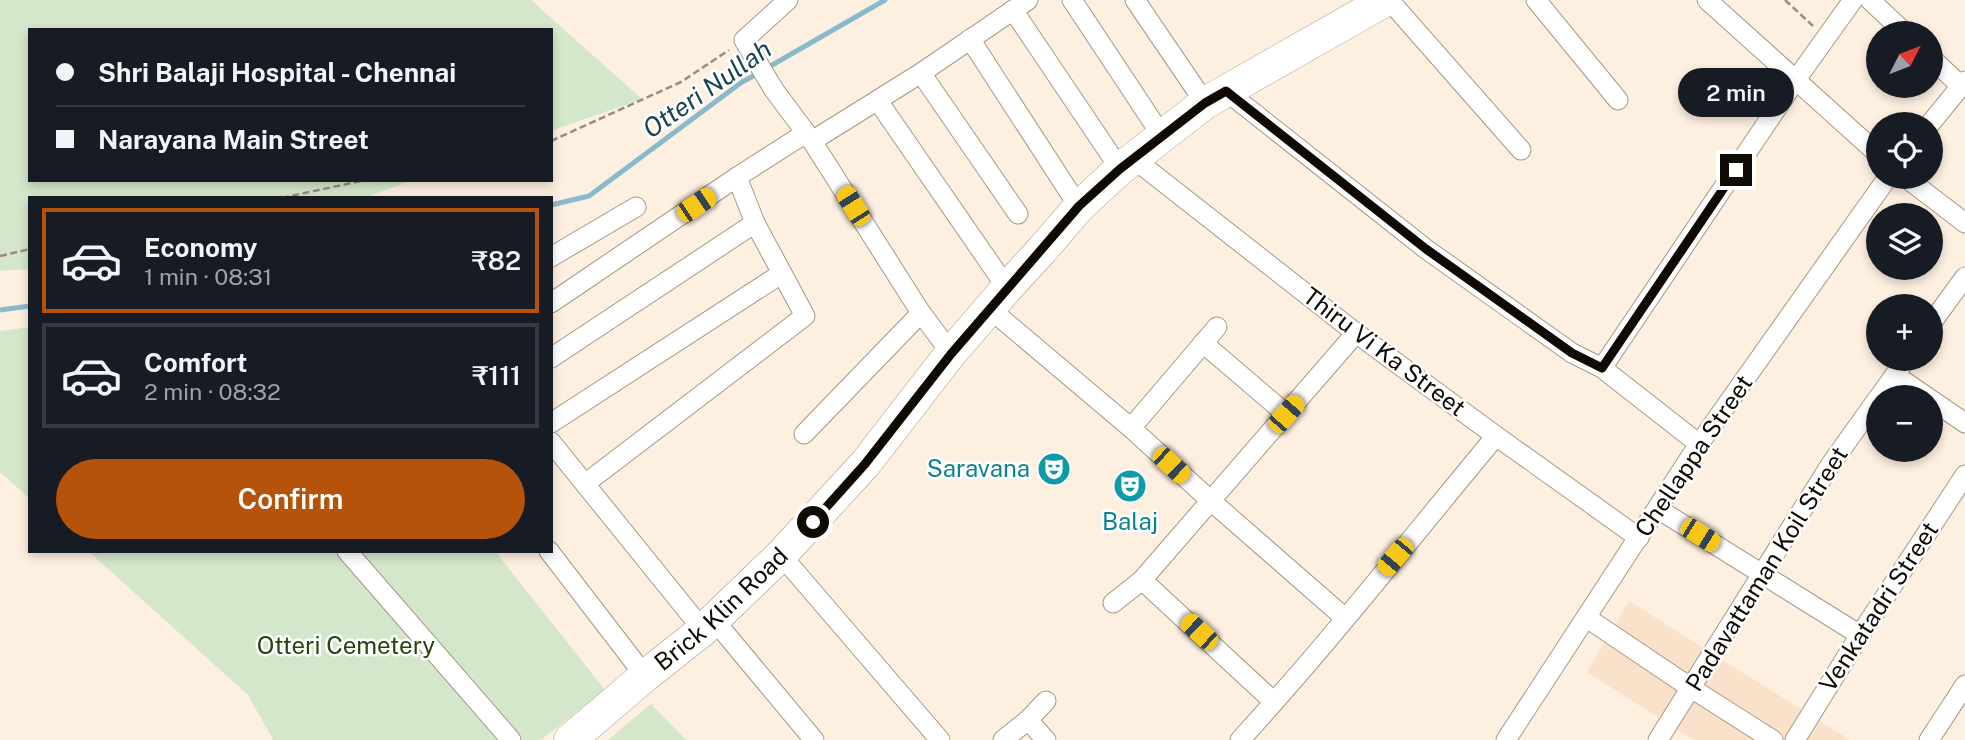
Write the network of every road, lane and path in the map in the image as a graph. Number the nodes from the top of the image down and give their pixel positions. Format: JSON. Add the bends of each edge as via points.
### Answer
{"nodes":[{"id":1,"x":788,"y":0,"type":"edge"},
{"id":2,"x":1072,"y":0,"type":"edge"},
{"id":3,"x":1135,"y":0,"type":"edge"},
{"id":4,"x":1388,"y":0,"type":"edge"},
{"id":5,"x":1536,"y":0,"type":"edge"},
{"id":6,"x":1707,"y":0,"type":"edge"},
{"id":7,"x":1785,"y":0,"type":"edge"},
{"id":8,"x":1853,"y":0,"type":"edge"},
{"id":9,"x":1870,"y":0,"type":"edge"},
{"id":10,"x":1021,"y":5,"type":"edge"},
{"id":11,"x":1892,"y":21,"type":"edge"},
{"id":12,"x":1826,"y":38,"type":"junction"},
{"id":13,"x":970,"y":39,"type":"junction"},
{"id":14,"x":747,"y":45,"type":"junction"},
{"id":15,"x":1943,"y":67,"type":"edge"},
{"id":16,"x":921,"y":72,"type":"junction"},
{"id":17,"x":1795,"y":81,"type":"junction"},
{"id":18,"x":1963,"y":83,"type":"edge"},
{"id":19,"x":1215,"y":97,"type":"junction"},
{"id":20,"x":1618,"y":100,"type":"dead end"},
{"id":21,"x":878,"y":101,"type":"junction"},
{"id":22,"x":1940,"y":112,"type":"edge"},
{"id":23,"x":1162,"y":136,"type":"junction"},
{"id":24,"x":809,"y":137,"type":"junction"},
{"id":25,"x":553,"y":140,"type":"edge"},
{"id":26,"x":1866,"y":143,"type":"edge"},
{"id":27,"x":1521,"y":150,"type":"dead end"},
{"id":28,"x":1127,"y":164,"type":"junction"},
{"id":29,"x":737,"y":177,"type":"junction"},
{"id":30,"x":356,"y":182,"type":"edge"},
{"id":31,"x":1880,"y":189,"type":"edge"},
{"id":32,"x":1921,"y":189,"type":"edge"},
{"id":33,"x":291,"y":196,"type":"edge"},
{"id":34,"x":1079,"y":206,"type":"junction"},
{"id":35,"x":636,"y":207,"type":"dead end"},
{"id":36,"x":1018,"y":214,"type":"dead end"},
{"id":37,"x":755,"y":223,"type":"junction"},
{"id":38,"x":1965,"y":223,"type":"edge"},
{"id":39,"x":28,"y":250,"type":"edge"},
{"id":40,"x":0,"y":256,"type":"edge"},
{"id":41,"x":553,"y":256,"type":"edge"},
{"id":42,"x":781,"y":274,"type":"junction"},
{"id":43,"x":1965,"y":277,"type":"edge"},
{"id":44,"x":999,"y":298,"type":"junction"},
{"id":45,"x":553,"y":302,"type":"edge"},
{"id":46,"x":1943,"y":307,"type":"edge"},
{"id":47,"x":921,"y":313,"type":"junction"},
{"id":48,"x":1217,"y":327,"type":"dead end"},
{"id":49,"x":1356,"y":332,"type":"junction"},
{"id":50,"x":1203,"y":343,"type":"junction"},
{"id":51,"x":951,"y":354,"type":"junction"},
{"id":52,"x":553,"y":357,"type":"edge"},
{"id":53,"x":1602,"y":368,"type":"junction"},
{"id":54,"x":1904,"y":371,"type":"edge"},
{"id":55,"x":1917,"y":385,"type":"edge"},
{"id":56,"x":1943,"y":408,"type":"edge"},
{"id":57,"x":1286,"y":414,"type":"junction"},
{"id":58,"x":1866,"y":415,"type":"edge"},
{"id":59,"x":553,"y":422,"type":"edge"},
{"id":60,"x":1965,"y":423,"type":"edge"},
{"id":61,"x":1131,"y":428,"type":"junction"},
{"id":62,"x":804,"y":434,"type":"dead end"},
{"id":63,"x":1496,"y":436,"type":"junction"},
{"id":64,"x":553,"y":444,"type":"edge"},
{"id":65,"x":1699,"y":444,"type":"junction"},
{"id":66,"x":1965,"y":475,"type":"edge"},
{"id":67,"x":586,"y":483,"type":"junction"},
{"id":68,"x":1211,"y":501,"type":"junction"},
{"id":69,"x":1658,"y":509,"type":"junction"},
{"id":70,"x":1639,"y":538,"type":"junction"},
{"id":71,"x":349,"y":553,"type":"edge"},
{"id":72,"x":551,"y":553,"type":"edge"},
{"id":73,"x":781,"y":555,"type":"junction"},
{"id":74,"x":1762,"y":574,"type":"junction"},
{"id":75,"x":1142,"y":580,"type":"junction"},
{"id":76,"x":1113,"y":603,"type":"dead end"},
{"id":77,"x":1345,"y":618,"type":"junction"},
{"id":78,"x":1587,"y":618,"type":"junction"},
{"id":79,"x":708,"y":625,"type":"junction"},
{"id":80,"x":1860,"y":635,"type":"junction"},
{"id":81,"x":645,"y":676,"type":"junction"},
{"id":82,"x":1965,"y":685,"type":"edge"},
{"id":83,"x":1691,"y":688,"type":"junction"},
{"id":84,"x":1046,"y":701,"type":"dead end"},
{"id":85,"x":1274,"y":702,"type":"junction"},
{"id":86,"x":1028,"y":720,"type":"junction"},
{"id":87,"x":511,"y":740,"type":"edge"},
{"id":88,"x":570,"y":740,"type":"edge"},
{"id":89,"x":814,"y":740,"type":"edge"},
{"id":90,"x":940,"y":740,"type":"edge"},
{"id":91,"x":1003,"y":740,"type":"edge"},
{"id":92,"x":1045,"y":740,"type":"edge"},
{"id":93,"x":1240,"y":740,"type":"edge"},
{"id":94,"x":1506,"y":740,"type":"edge"},
{"id":95,"x":1658,"y":740,"type":"edge"},
{"id":96,"x":1773,"y":740,"type":"edge"},
{"id":97,"x":1795,"y":740,"type":"edge"},
{"id":98,"x":1929,"y":740,"type":"edge"}],
"edges":[{"from":1,"to":14,"type":"street"},
{"from":2,"to":23,"type":"street"},
{"from":3,"to":19,"type":"street"},
{"from":4,"to":19,"type":"main road","name":"Brick Klin Road"},
{"from":4,"to":27,"type":"street"},
{"from":5,"to":20,"type":"street"},
{"from":6,"to":17,"type":"street"},
{"from":7,"to":12,"type":"path"},
{"from":8,"to":12,"type":"street"},
{"from":9,"to":11,"type":"street"},
{"from":10,"to":13,"type":"street"},
{"from":10,"to":28,"type":"street","name":"Thiru Vi Ka Street"},
{"from":12,"to":17,"type":"street"},
{"from":13,"to":16,"type":"street"},
{"from":13,"to":34,"type":"street"},
{"from":14,"to":24,"type":"street"},
{"from":14,"to":25,"type":"path","via":[[681,82]]},
{"from":15,"to":18,"type":"street"},
{"from":16,"to":21,"type":"street"},
{"from":16,"to":36,"type":"street"},
{"from":17,"to":26,"type":"street"},
{"from":17,"to":53,"type":"street"},
{"from":18,"to":22,"type":"street"},
{"from":19,"to":23,"type":"main road","name":"Brick Klin Road"},
{"from":19,"to":53,"type":"street","via":[[1572,353]]},
{"from":21,"to":24,"type":"street"},
{"from":21,"to":44,"type":"street"},
{"from":23,"to":28,"type":"main road","name":"Brick Klin Road"},
{"from":24,"to":29,"type":"street"},
{"from":24,"to":47,"type":"street"},
{"from":28,"to":34,"type":"main road","name":"Brick Klin Road"},
{"from":28,"to":49,"type":"street","name":"Thiru Vi Ka Street"},
{"from":29,"to":37,"type":"street"},
{"from":29,"to":45,"type":"street"},
{"from":30,"to":33,"type":"path"},
{"from":31,"to":65,"type":"street","name":"Chellappa Street"},
{"from":32,"to":38,"type":"street"},
{"from":34,"to":44,"type":"main road","name":"Brick Klin Road"},
{"from":35,"to":41,"type":"street"},
{"from":37,"to":42,"type":"street"},
{"from":37,"to":52,"type":"street"},
{"from":39,"to":40,"type":"path"},
{"from":42,"to":59,"type":"street"},
{"from":42,"to":67,"type":"street","via":[[805,316]]},
{"from":43,"to":46,"type":"street"},
{"from":44,"to":51,"type":"main road","name":"Brick Klin Road"},
{"from":44,"to":61,"type":"street"},
{"from":47,"to":51,"type":"street"},
{"from":47,"to":62,"type":"street"},
{"from":48,"to":50,"type":"street"},
{"from":49,"to":57,"type":"street"},
{"from":49,"to":63,"type":"street","name":"Thiru Vi Ka Street"},
{"from":50,"to":57,"type":"street"},
{"from":50,"to":61,"type":"street"},
{"from":51,"to":73,"type":"main road","name":"Brick Klin Road","via":[[865,464]]},
{"from":53,"to":65,"type":"street"},
{"from":54,"to":55,"type":"street"},
{"from":56,"to":60,"type":"street"},
{"from":57,"to":68,"type":"street"},
{"from":58,"to":74,"type":"street","name":"Padavattaman Koil Street"},
{"from":61,"to":68,"type":"street"},
{"from":63,"to":70,"type":"street","name":"Thiru Vi Ka Street"},
{"from":63,"to":77,"type":"street"},
{"from":64,"to":67,"type":"street"},
{"from":65,"to":69,"type":"street","name":"Chellappa Street"},
{"from":66,"to":80,"type":"street","name":"Venkatadri Street"},
{"from":67,"to":79,"type":"street"},
{"from":68,"to":75,"type":"street"},
{"from":68,"to":77,"type":"street"},
{"from":69,"to":70,"type":"street","name":"Chellappa Street"},
{"from":69,"to":74,"type":"street"},
{"from":70,"to":78,"type":"street","name":"Chellappa Street"},
{"from":71,"to":87,"type":"street"},
{"from":72,"to":81,"type":"street"},
{"from":73,"to":79,"type":"main road","name":"Brick Klin Road"},
{"from":73,"to":90,"type":"street"},
{"from":74,"to":80,"type":"street"},
{"from":74,"to":83,"type":"street","name":"Padavattaman Koil Street"},
{"from":75,"to":76,"type":"street"},
{"from":75,"to":85,"type":"street"},
{"from":77,"to":85,"type":"street"},
{"from":78,"to":83,"type":"street"},
{"from":78,"to":94,"type":"street","name":"Chellappa Street"},
{"from":79,"to":81,"type":"main road","name":"Brick Klin Road"},
{"from":79,"to":89,"type":"street"},
{"from":80,"to":97,"type":"street","name":"Venkatadri Street"},
{"from":81,"to":88,"type":"main road","name":"Brick Klin Road"},
{"from":82,"to":98,"type":"street"},
{"from":83,"to":95,"type":"street","name":"Padavattaman Koil Street"},
{"from":83,"to":96,"type":"street"},
{"from":84,"to":86,"type":"street"},
{"from":85,"to":93,"type":"street"},
{"from":86,"to":91,"type":"street"},
{"from":86,"to":92,"type":"street"}]}
